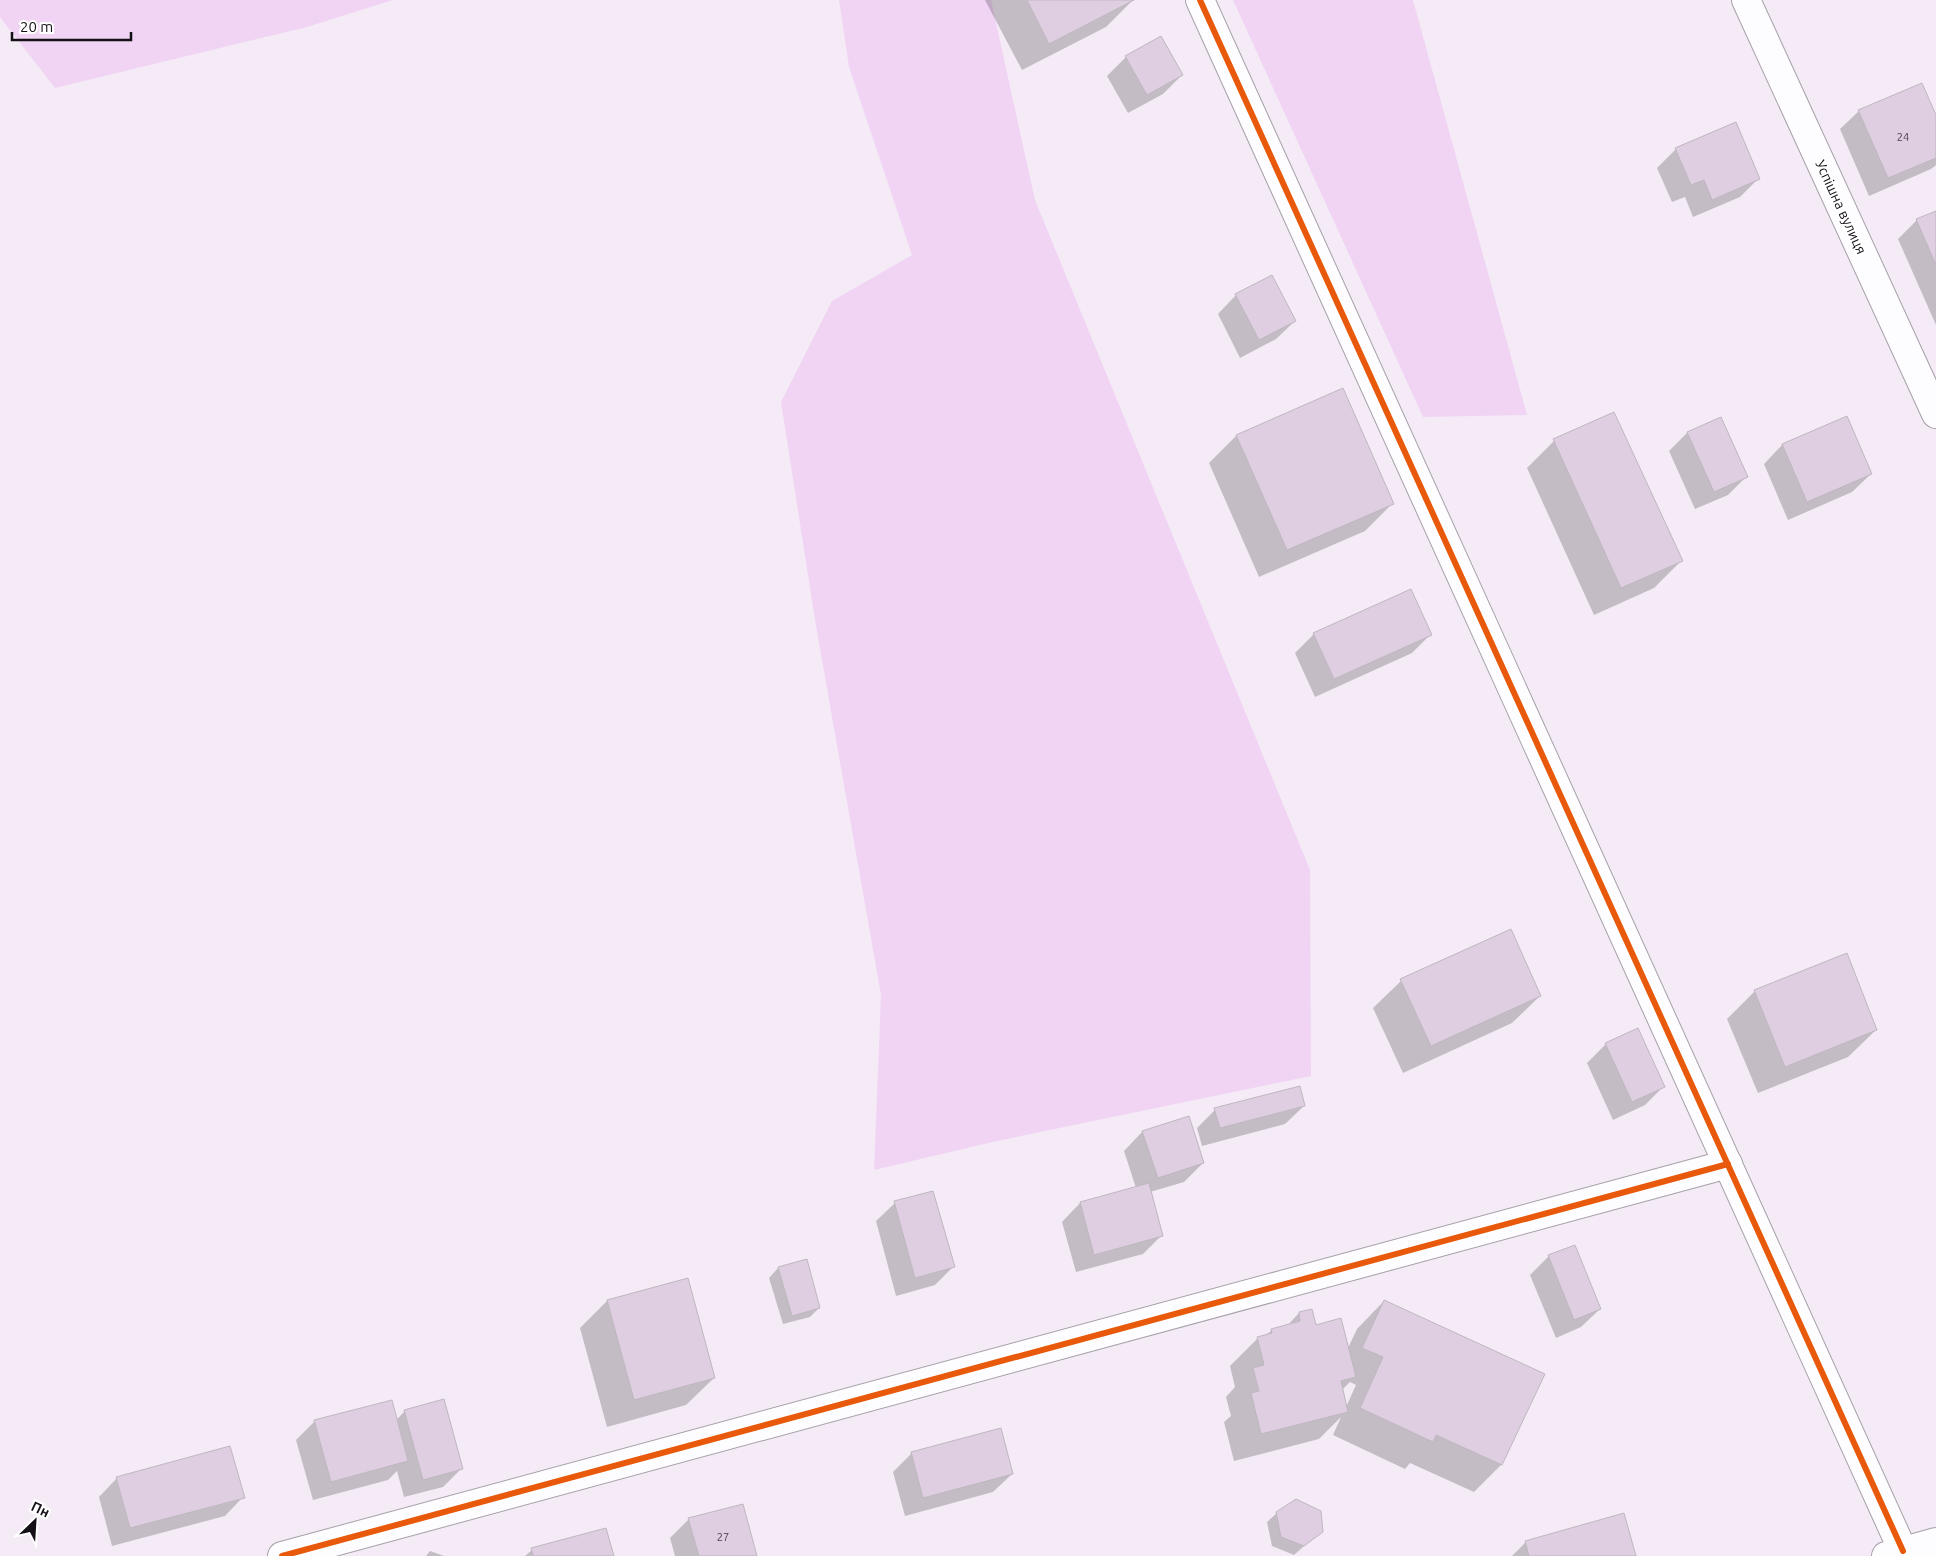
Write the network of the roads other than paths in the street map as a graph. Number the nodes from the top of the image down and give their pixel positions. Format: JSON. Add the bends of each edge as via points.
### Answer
{"nodes":[{"id":1,"x":1200,"y":0,"type":"edge"},
{"id":2,"x":1746,"y":0,"type":"edge"},
{"id":3,"x":1936,"y":414,"type":"edge"},
{"id":4,"x":1728,"y":1164,"type":"junction"},
{"id":5,"x":1936,"y":1542,"type":"edge"},
{"id":6,"x":1895,"y":1554,"type":"edge"},
{"id":7,"x":282,"y":1556,"type":"edge"}],
"edges":[{"from":1,"to":4,"type":"street"},
{"from":2,"to":3,"type":"street","name":"Успішна вулиця"},
{"from":4,"to":6,"type":"street"},
{"from":4,"to":7,"type":"street"},
{"from":5,"to":6,"type":"street"}]}
